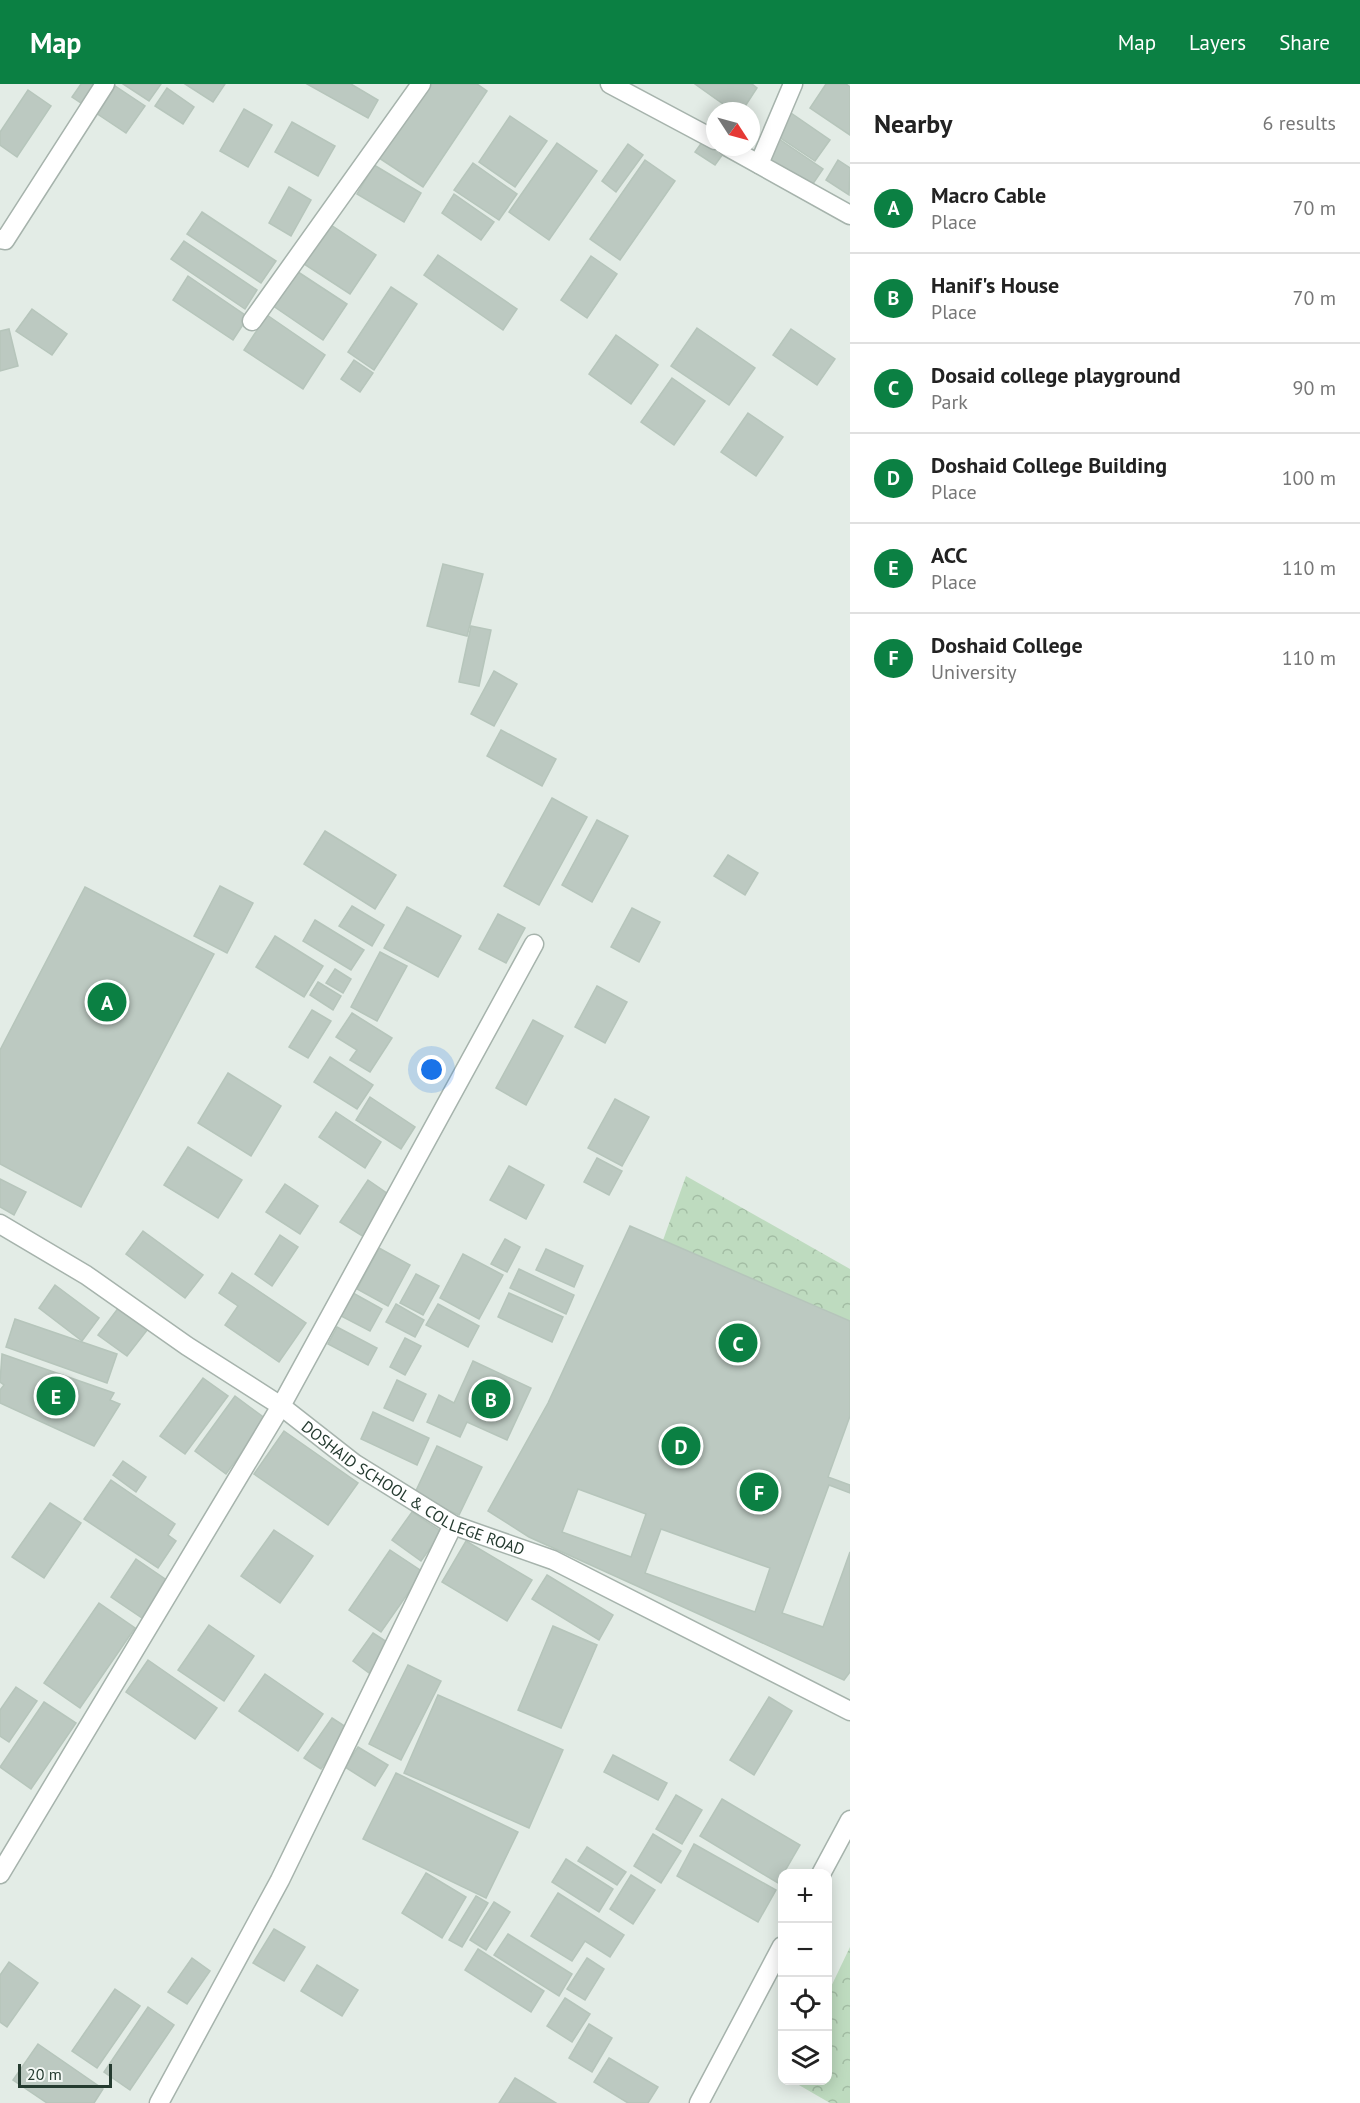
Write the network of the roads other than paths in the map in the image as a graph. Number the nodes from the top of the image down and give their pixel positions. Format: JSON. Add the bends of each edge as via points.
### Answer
{"nodes":[{"id":1,"x":105,"y":84,"type":"edge"},
{"id":2,"x":421,"y":84,"type":"edge"},
{"id":3,"x":610,"y":84,"type":"edge"},
{"id":4,"x":793,"y":84,"type":"edge"},
{"id":5,"x":706,"y":135,"type":"edge"},
{"id":6,"x":744,"y":156,"type":"edge"},
{"id":7,"x":759,"y":164,"type":"junction"},
{"id":8,"x":850,"y":215,"type":"edge"},
{"id":9,"x":0,"y":238,"type":"edge"},
{"id":10,"x":252,"y":321,"type":"dead end"},
{"id":11,"x":534,"y":944,"type":"dead end"},
{"id":12,"x":0,"y":1224,"type":"edge"},
{"id":13,"x":281,"y":1406,"type":"junction"},
{"id":14,"x":453,"y":1525,"type":"junction"},
{"id":15,"x":850,"y":1711,"type":"edge"},
{"id":16,"x":850,"y":1820,"type":"edge"},
{"id":17,"x":824,"y":1869,"type":"edge"},
{"id":18,"x":0,"y":1874,"type":"edge"},
{"id":19,"x":778,"y":1955,"type":"edge"},
{"id":20,"x":159,"y":2103,"type":"edge"},
{"id":21,"x":699,"y":2103,"type":"edge"}],
"edges":[{"from":1,"to":9,"type":"street","via":[[5,240]]},
{"from":2,"to":10,"type":"street"},
{"from":3,"to":5,"type":"street"},
{"from":4,"to":7,"type":"street"},
{"from":6,"to":7,"type":"street"},
{"from":7,"to":8,"type":"street"},
{"from":11,"to":13,"type":"street"},
{"from":12,"to":13,"type":"street","name":"DOSHAID SCHOOL & COLLEGE ROAD","via":[[86,1275]]},
{"from":13,"to":14,"type":"street","name":"DOSHAID SCHOOL & COLLEGE ROAD","via":[[355,1464]]},
{"from":13,"to":18,"type":"street"},
{"from":14,"to":15,"type":"street","name":"DOSHAID SCHOOL & COLLEGE ROAD","via":[[554,1560]]},
{"from":14,"to":20,"type":"street","via":[[280,1880]]},
{"from":16,"to":17,"type":"street"},
{"from":19,"to":21,"type":"street"}]}
